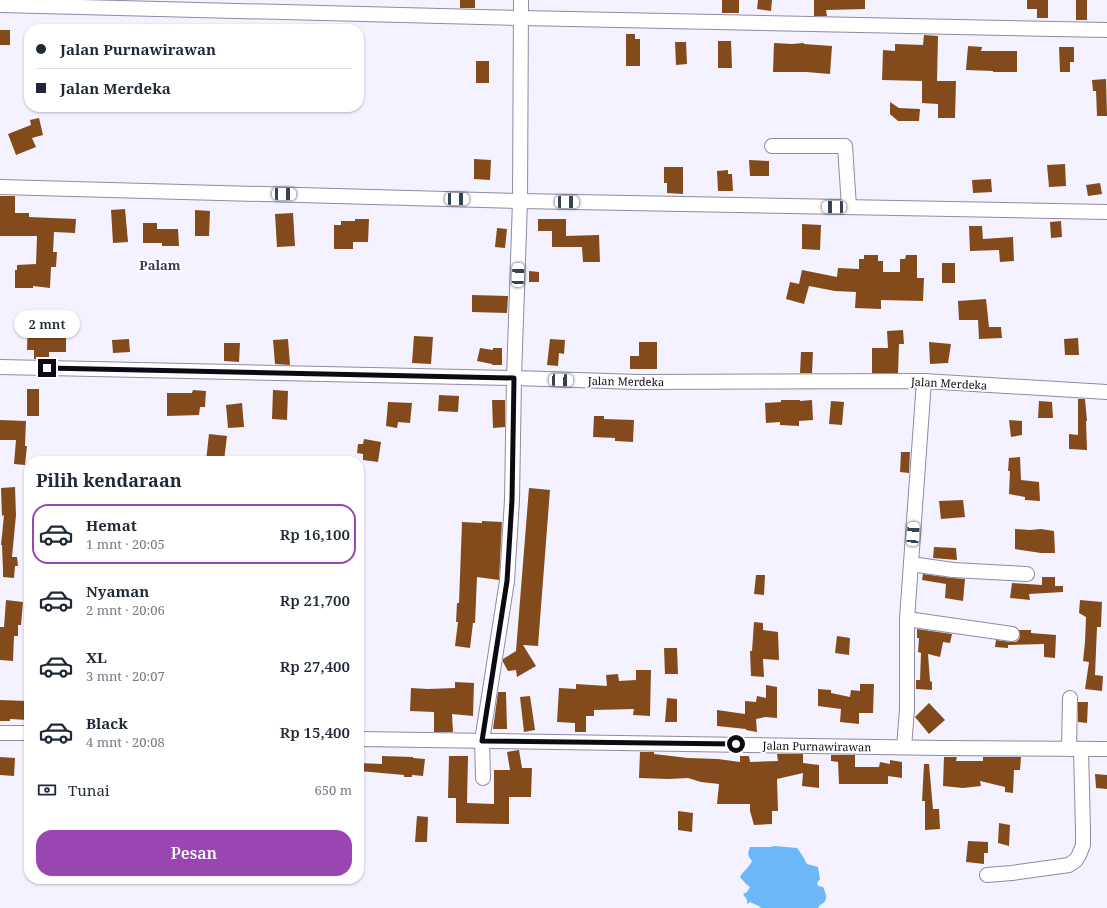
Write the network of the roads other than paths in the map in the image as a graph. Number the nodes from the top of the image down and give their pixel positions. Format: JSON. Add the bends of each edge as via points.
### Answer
{"nodes":[{"id":1,"x":521,"y":0,"type":"edge"},
{"id":2,"x":0,"y":6,"type":"edge"},
{"id":3,"x":521,"y":18,"type":"junction"},
{"id":4,"x":1107,"y":30,"type":"edge"},
{"id":5,"x":772,"y":146,"type":"dead end"},
{"id":6,"x":0,"y":187,"type":"edge"},
{"id":7,"x":520,"y":201,"type":"junction"},
{"id":8,"x":849,"y":207,"type":"junction"},
{"id":9,"x":1107,"y":212,"type":"edge"},
{"id":10,"x":0,"y":367,"type":"edge"},
{"id":11,"x":514,"y":378,"type":"junction"},
{"id":12,"x":924,"y":381,"type":"junction"},
{"id":13,"x":1107,"y":392,"type":"edge"},
{"id":14,"x":911,"y":564,"type":"junction"},
{"id":15,"x":1027,"y":574,"type":"dead end"},
{"id":16,"x":907,"y":619,"type":"junction"},
{"id":17,"x":1012,"y":634,"type":"dead end"},
{"id":18,"x":1070,"y":698,"type":"dead end"},
{"id":19,"x":0,"y":733,"type":"edge"},
{"id":20,"x":24,"y":733,"type":"edge"},
{"id":21,"x":364,"y":739,"type":"edge"},
{"id":22,"x":482,"y":741,"type":"junction"},
{"id":23,"x":904,"y":747,"type":"junction"},
{"id":24,"x":1075,"y":749,"type":"junction"},
{"id":25,"x":1107,"y":749,"type":"edge"},
{"id":26,"x":483,"y":778,"type":"dead end"},
{"id":27,"x":987,"y":875,"type":"dead end"}],
"edges":[{"from":1,"to":3,"type":"street"},
{"from":2,"to":3,"type":"street"},
{"from":3,"to":4,"type":"street"},
{"from":3,"to":7,"type":"street"},
{"from":5,"to":8,"type":"street","via":[[845,146]]},
{"from":6,"to":7,"type":"street"},
{"from":7,"to":8,"type":"street"},
{"from":7,"to":11,"type":"street"},
{"from":8,"to":9,"type":"street"},
{"from":10,"to":11,"type":"street","name":"Jalan Merdeka"},
{"from":11,"to":12,"type":"street","name":"Jalan Merdeka","via":[[638,382]]},
{"from":11,"to":22,"type":"street","via":[[512,500],[507,581]]},
{"from":12,"to":13,"type":"street","name":"Jalan Merdeka"},
{"from":12,"to":14,"type":"street"},
{"from":14,"to":15,"type":"street","via":[[953,570]]},
{"from":14,"to":16,"type":"street"},
{"from":16,"to":17,"type":"street"},
{"from":16,"to":23,"type":"street","via":[[907,710]]},
{"from":18,"to":24,"type":"street"},
{"from":19,"to":20,"type":"street"},
{"from":21,"to":22,"type":"street","name":"Jalan Purnawirawan"},
{"from":22,"to":23,"type":"street","name":"Jalan Purnawirawan"},
{"from":22,"to":26,"type":"street"},
{"from":23,"to":24,"type":"street","name":"Jalan Purnawirawan"},
{"from":24,"to":25,"type":"street","name":"Jalan Purnawirawan"},
{"from":24,"to":27,"type":"street","via":[[1084,830],[1083,845],[1076,860],[1069,865]]}]}
